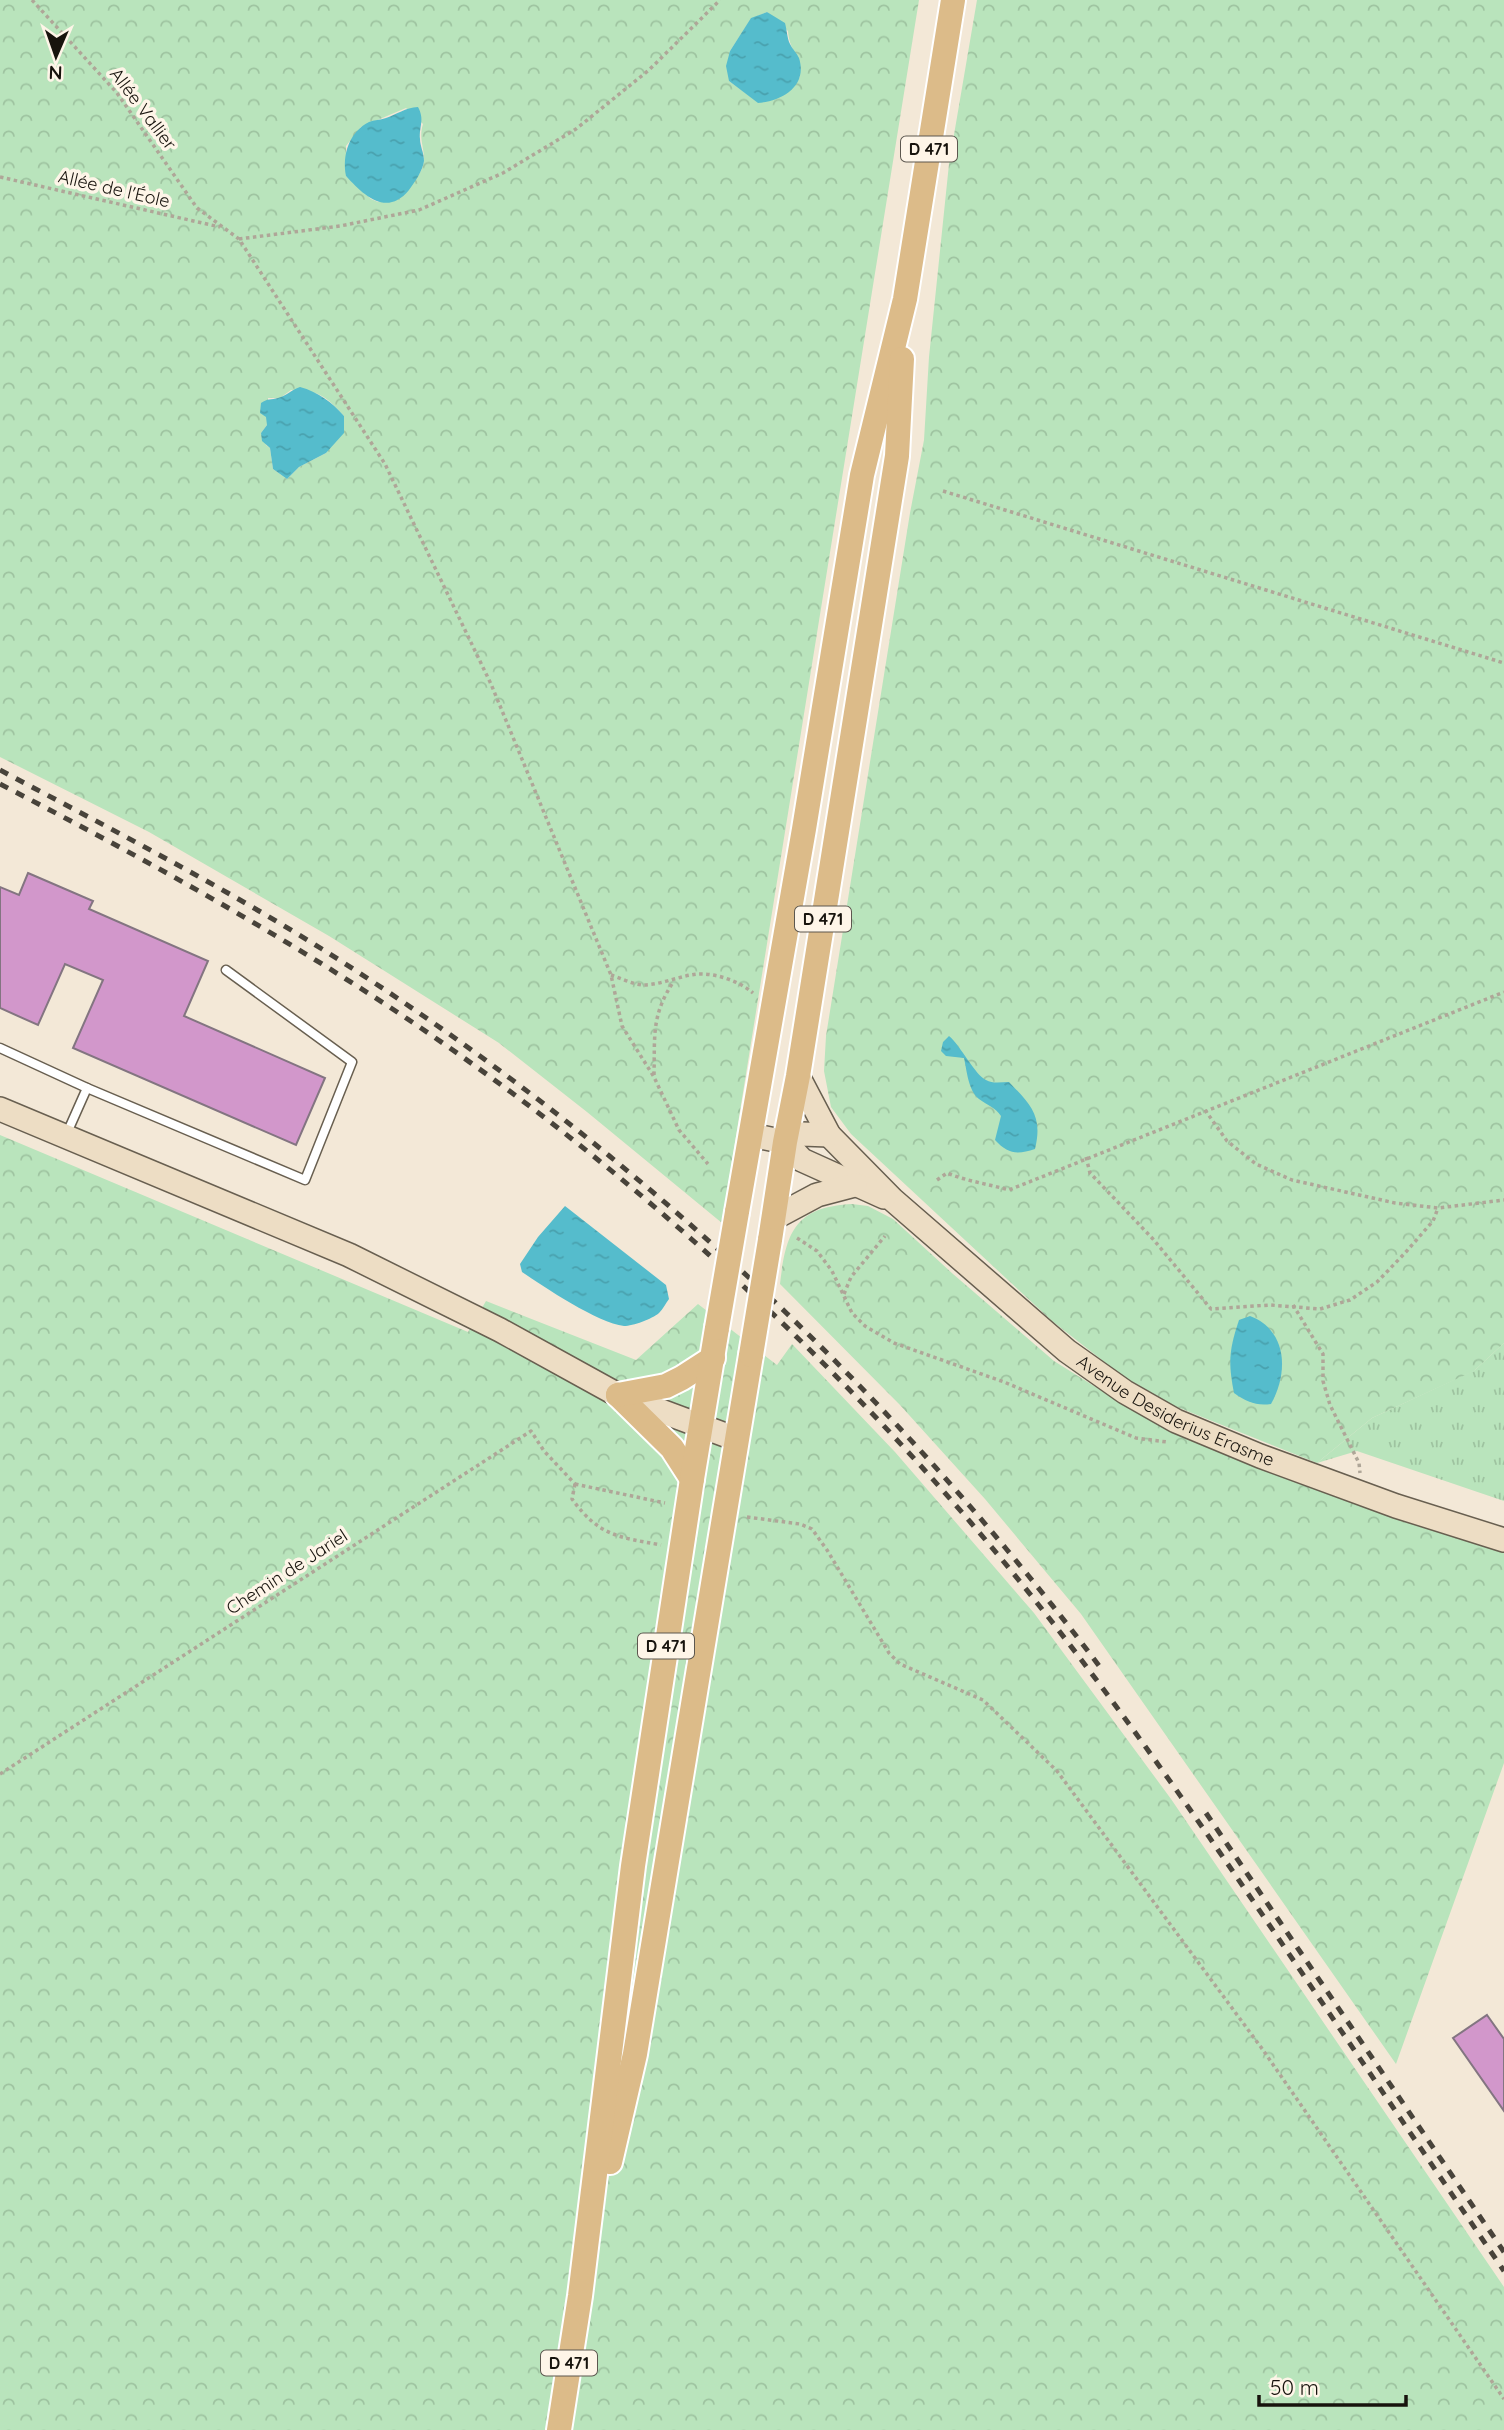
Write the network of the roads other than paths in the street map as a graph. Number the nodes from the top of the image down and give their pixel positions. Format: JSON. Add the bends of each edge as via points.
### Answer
{"nodes":[{"id":1,"x":953,"y":0,"type":"edge"},
{"id":2,"x":905,"y":299,"type":"junction"},
{"id":3,"x":226,"y":970,"type":"dead end"},
{"id":4,"x":0,"y":1048,"type":"edge"},
{"id":5,"x":799,"y":1076,"type":"junction"},
{"id":6,"x":87,"y":1088,"type":"junction"},
{"id":7,"x":0,"y":1109,"type":"edge"},
{"id":8,"x":751,"y":1135,"type":"junction"},
{"id":9,"x":829,"y":1135,"type":"junction"},
{"id":10,"x":66,"y":1136,"type":"junction"},
{"id":11,"x":785,"y":1142,"type":"junction"},
{"id":12,"x":855,"y":1185,"type":"junction"},
{"id":13,"x":893,"y":1200,"type":"junction"},
{"id":14,"x":772,"y":1229,"type":"junction"},
{"id":15,"x":713,"y":1357,"type":"junction"},
{"id":16,"x":618,"y":1395,"type":"junction"},
{"id":17,"x":702,"y":1426,"type":"junction"},
{"id":18,"x":736,"y":1439,"type":"junction"},
{"id":19,"x":692,"y":1479,"type":"junction"},
{"id":20,"x":1504,"y":1540,"type":"edge"},
{"id":21,"x":580,"y":2296,"type":"junction"},
{"id":22,"x":559,"y":2430,"type":"edge"}],
"edges":[{"from":1,"to":2,"type":"main road","number":"D 471"},
{"from":2,"to":5,"type":"main road","number":"D 471","via":[[897,456]]},
{"from":2,"to":8,"type":"main road","number":"D 471","via":[[862,475]]},
{"from":3,"to":6,"type":"lane","via":[[352,1062],[305,1180]]},
{"from":4,"to":6,"type":"lane"},
{"from":5,"to":9,"type":"main road"},
{"from":5,"to":11,"type":"main road","number":"D 471"},
{"from":6,"to":10,"type":"lane"},
{"from":7,"to":10,"type":"main road"},
{"from":8,"to":11,"type":"main road"},
{"from":8,"to":15,"type":"main road","number":"D 471","bridge":true},
{"from":9,"to":11,"type":"main road","via":[[802,1134]]},
{"from":9,"to":13,"type":"main road"},
{"from":10,"to":16,"type":"main road","via":[[349,1255]]},
{"from":11,"to":12,"type":"main road","via":[[803,1160]]},
{"from":11,"to":14,"type":"main road","number":"D 471"},
{"from":12,"to":13,"type":"main road"},
{"from":12,"to":14,"type":"main road","via":[[817,1195]]},
{"from":13,"to":20,"type":"main road","name":"Avenue Desiderius Erasme","via":[[1067,1351],[1176,1421],[1260,1456]]},
{"from":14,"to":18,"type":"main road","number":"D 471","bridge":true},
{"from":15,"to":16,"type":"main road","via":[[666,1386]]},
{"from":15,"to":17,"type":"main road","number":"D 471"},
{"from":16,"to":17,"type":"main road"},
{"from":16,"to":19,"type":"main road","via":[[672,1448]]},
{"from":17,"to":18,"type":"main road"},
{"from":17,"to":19,"type":"main road","number":"D 471"},
{"from":18,"to":21,"type":"main road","number":"D 471","via":[[635,2054]]},
{"from":19,"to":21,"type":"main road","number":"D 471","via":[[633,1866]]},
{"from":21,"to":22,"type":"main road","number":"D 471"}]}
